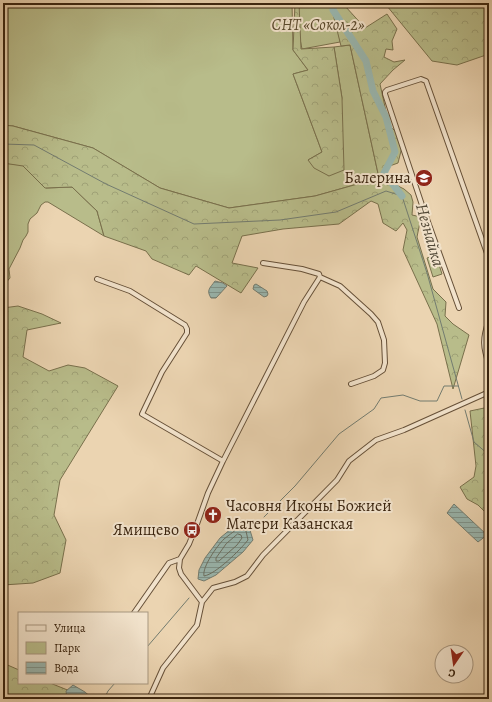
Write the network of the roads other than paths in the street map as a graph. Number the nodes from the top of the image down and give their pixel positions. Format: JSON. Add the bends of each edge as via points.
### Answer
{"nodes":[{"id":1,"x":489,"y":259,"type":"edge"},
{"id":2,"x":263,"y":263,"type":"dead end"},
{"id":3,"x":320,"y":277,"type":"junction"},
{"id":4,"x":97,"y":279,"type":"dead end"},
{"id":5,"x":459,"y":308,"type":"dead end"},
{"id":6,"x":489,"y":320,"type":"edge"},
{"id":7,"x":489,"y":365,"type":"edge"},
{"id":8,"x":351,"y":384,"type":"dead end"},
{"id":9,"x":489,"y":392,"type":"edge"},
{"id":10,"x":223,"y":461,"type":"junction"},
{"id":11,"x":180,"y":559,"type":"junction"},
{"id":12,"x":202,"y":602,"type":"junction"},
{"id":13,"x":135,"y":612,"type":"edge"},
{"id":14,"x":149,"y":699,"type":"edge"}],
"edges":[{"from":1,"to":5,"type":"street","via":[[426,81],[421,79],[387,90],[385,94],[418,194]]},
{"from":2,"to":3,"type":"street","via":[[319,274]]},
{"from":3,"to":8,"type":"street","via":[[340,286],[371,314],[378,322],[384,340],[383,370]]},
{"from":3,"to":10,"type":"street","via":[[304,302]]},
{"from":4,"to":10,"type":"street","via":[[130,291],[185,326],[186,333],[162,372],[142,414]]},
{"from":6,"to":7,"type":"street","via":[[484,342]]},
{"from":9,"to":12,"type":"street","via":[[376,440],[349,461],[337,480],[263,555],[247,576],[213,588]]},
{"from":10,"to":11,"type":"street","via":[[189,544]]},
{"from":11,"to":12,"type":"street","via":[[181,574]]},
{"from":11,"to":13,"type":"street","via":[[169,563]]},
{"from":12,"to":14,"type":"street","via":[[198,625],[164,668]]}]}
